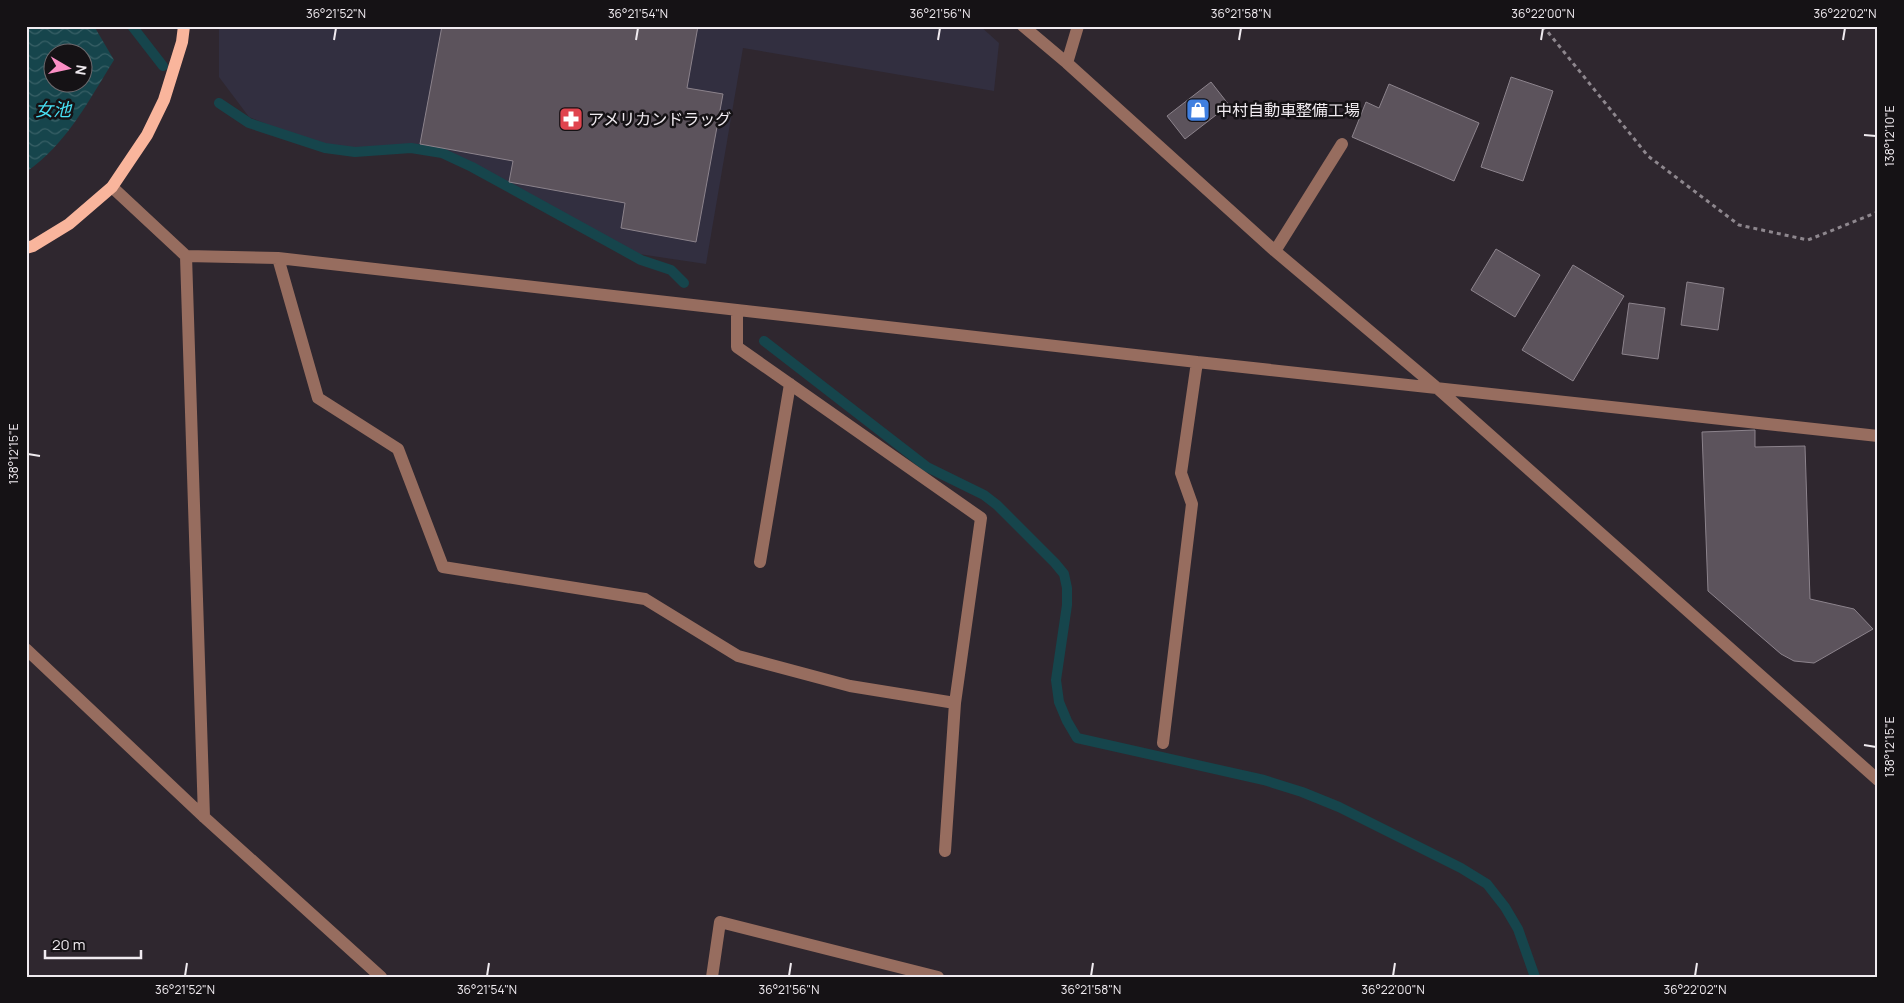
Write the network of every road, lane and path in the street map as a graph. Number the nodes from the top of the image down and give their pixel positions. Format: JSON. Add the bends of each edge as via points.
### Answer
{"nodes":[{"id":1,"x":184,"y":26,"type":"edge"},
{"id":2,"x":1023,"y":26,"type":"edge"},
{"id":3,"x":1078,"y":26,"type":"edge"},
{"id":4,"x":1543,"y":26,"type":"edge"},
{"id":5,"x":1067,"y":63,"type":"junction"},
{"id":6,"x":1342,"y":144,"type":"dead end"},
{"id":7,"x":112,"y":187,"type":"junction"},
{"id":8,"x":1878,"y":212,"type":"edge"},
{"id":9,"x":26,"y":248,"type":"edge"},
{"id":10,"x":1275,"y":250,"type":"junction"},
{"id":11,"x":186,"y":256,"type":"junction"},
{"id":12,"x":278,"y":258,"type":"junction"},
{"id":13,"x":737,"y":310,"type":"junction"},
{"id":14,"x":1196,"y":362,"type":"junction"},
{"id":15,"x":790,"y":384,"type":"junction"},
{"id":16,"x":1436,"y":387,"type":"junction"},
{"id":17,"x":1878,"y":436,"type":"edge"},
{"id":18,"x":760,"y":562,"type":"dead end"},
{"id":19,"x":26,"y":649,"type":"edge"},
{"id":20,"x":955,"y":703,"type":"junction"},
{"id":21,"x":1163,"y":743,"type":"dead end"},
{"id":22,"x":1878,"y":780,"type":"edge"},
{"id":23,"x":204,"y":817,"type":"junction"},
{"id":24,"x":945,"y":851,"type":"dead end"},
{"id":25,"x":380,"y":977,"type":"edge"},
{"id":26,"x":712,"y":977,"type":"edge"},
{"id":27,"x":938,"y":977,"type":"edge"}],
"edges":[{"from":1,"to":7,"type":"main road","via":[[164,100],[147,135]]},
{"from":2,"to":5,"type":"street"},
{"from":3,"to":5,"type":"street"},
{"from":4,"to":8,"type":"path","via":[[1648,156],[1739,225],[1808,240]]},
{"from":5,"to":10,"type":"street"},
{"from":6,"to":10,"type":"street"},
{"from":7,"to":9,"type":"main road","via":[[70,224]]},
{"from":7,"to":11,"type":"street"},
{"from":10,"to":16,"type":"street"},
{"from":11,"to":12,"type":"street"},
{"from":11,"to":23,"type":"street"},
{"from":12,"to":13,"type":"street"},
{"from":12,"to":20,"type":"street","via":[[318,398],[398,449],[443,567],[645,599],[738,656],[850,686]]},
{"from":13,"to":14,"type":"street"},
{"from":13,"to":15,"type":"street","via":[[737,347]]},
{"from":14,"to":16,"type":"street"},
{"from":14,"to":21,"type":"street","via":[[1181,473],[1192,504]]},
{"from":15,"to":18,"type":"street"},
{"from":15,"to":20,"type":"street","via":[[981,518]]},
{"from":16,"to":17,"type":"street"},
{"from":16,"to":22,"type":"street"},
{"from":19,"to":23,"type":"street"},
{"from":20,"to":24,"type":"street"},
{"from":23,"to":25,"type":"street"},
{"from":26,"to":27,"type":"street","via":[[720,922]]}]}
